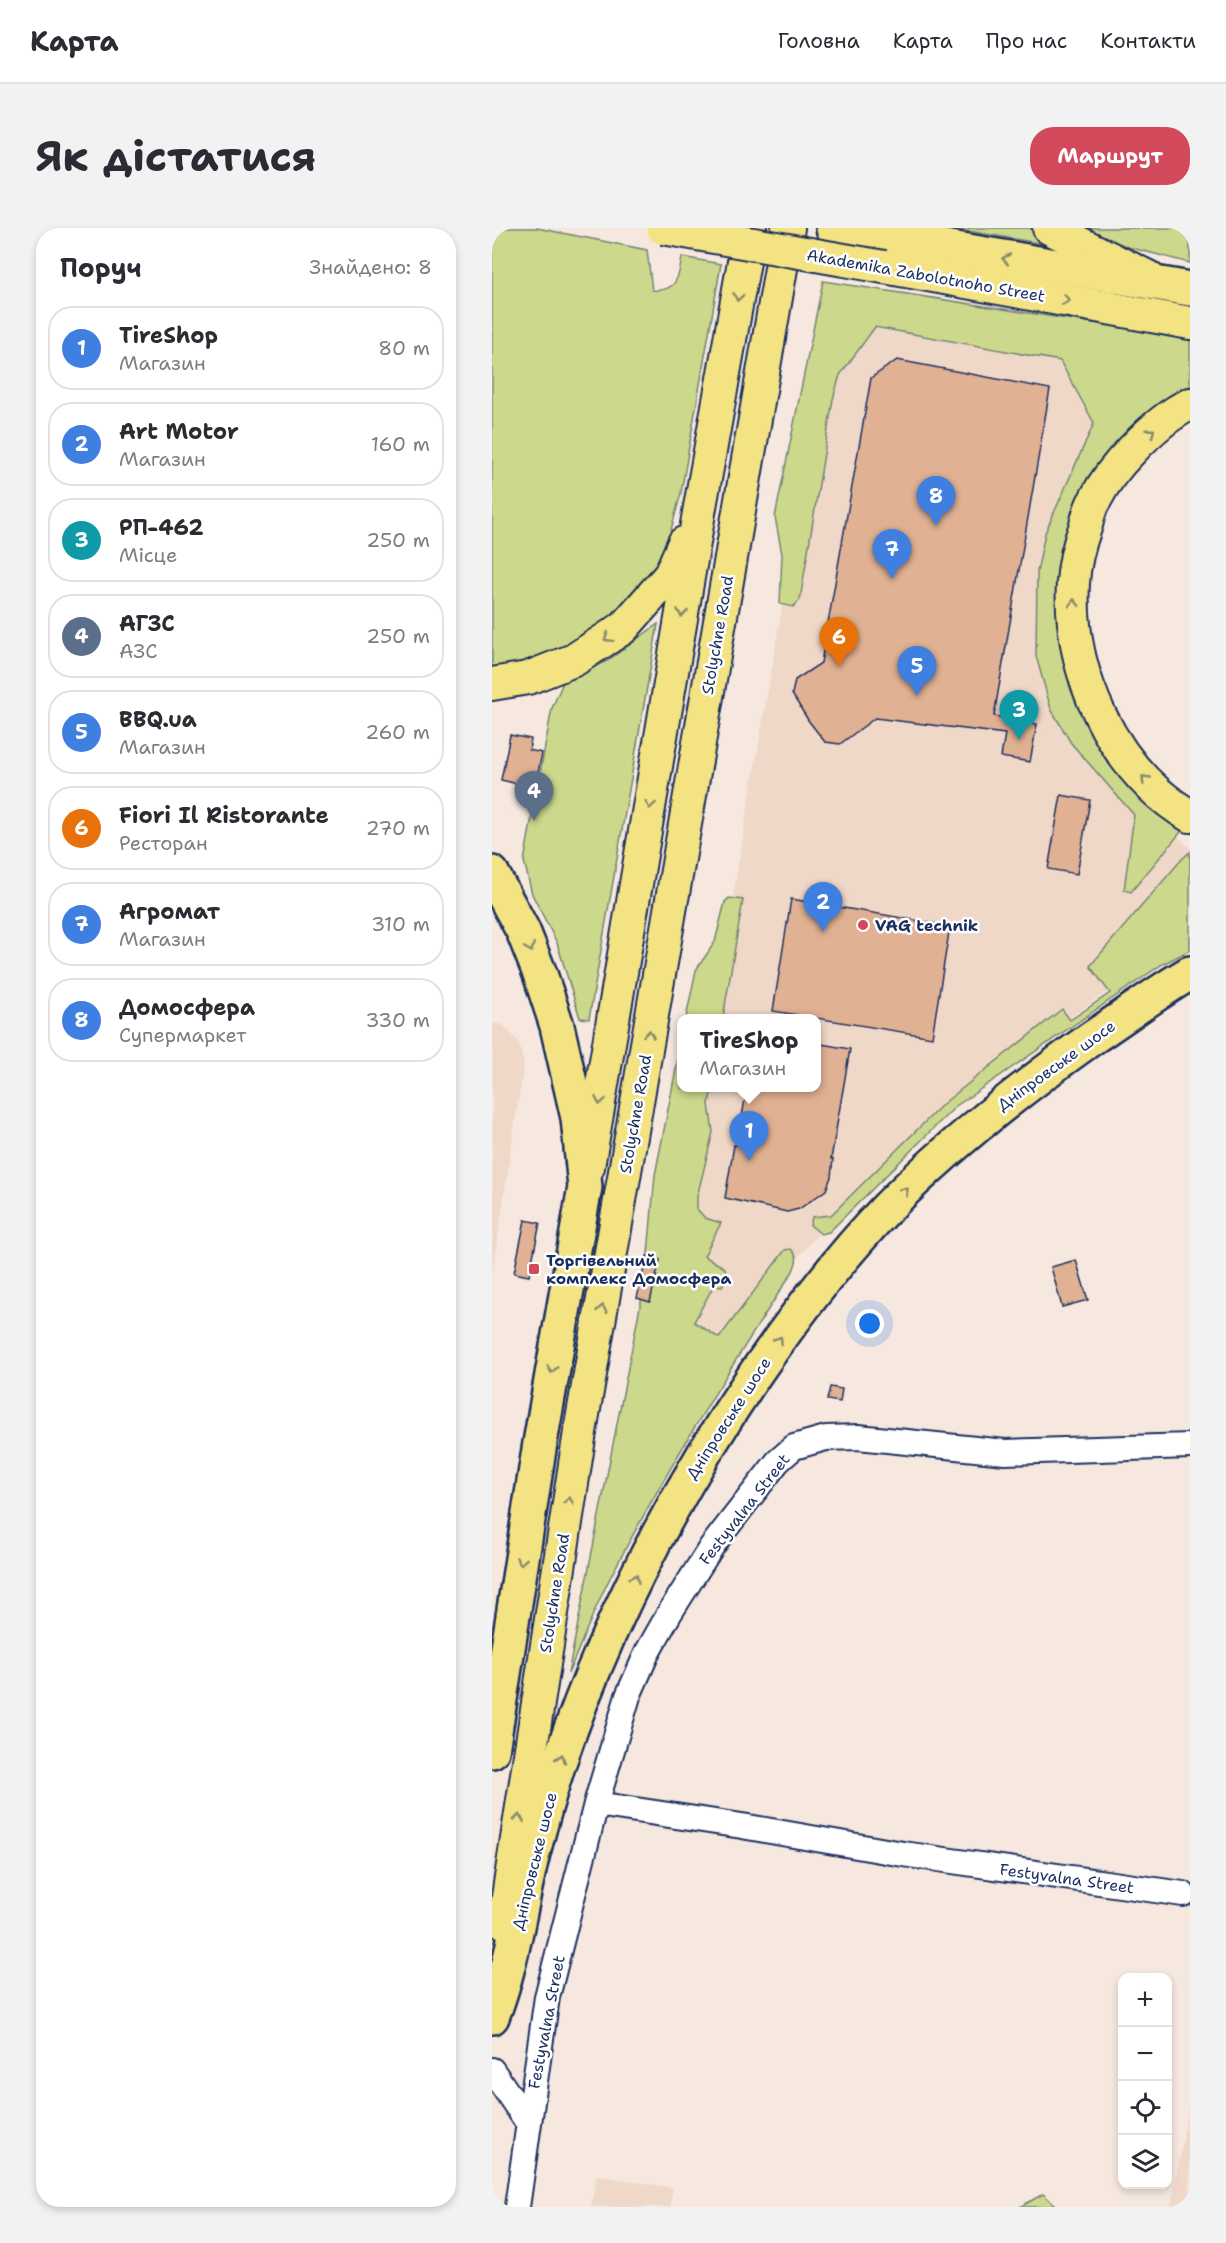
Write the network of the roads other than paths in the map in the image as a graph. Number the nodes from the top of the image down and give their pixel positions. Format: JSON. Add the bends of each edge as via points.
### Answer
{"nodes":[{"id":1,"x":663,"y":228,"type":"edge"},
{"id":2,"x":750,"y":228,"type":"edge"},
{"id":3,"x":788,"y":228,"type":"edge"},
{"id":4,"x":832,"y":228,"type":"edge"},
{"id":5,"x":1049,"y":228,"type":"edge"},
{"id":6,"x":886,"y":252,"type":"junction"},
{"id":7,"x":1179,"y":287,"type":"edge"},
{"id":8,"x":1190,"y":323,"type":"edge"},
{"id":9,"x":1190,"y":404,"type":"edge"},
{"id":10,"x":700,"y":507,"type":"junction"},
{"id":11,"x":492,"y":684,"type":"edge"},
{"id":12,"x":1190,"y":816,"type":"edge"},
{"id":13,"x":492,"y":873,"type":"edge"},
{"id":14,"x":1190,"y":973,"type":"edge"},
{"id":15,"x":585,"y":1187,"type":"junction"},
{"id":16,"x":1190,"y":1446,"type":"edge"},
{"id":17,"x":492,"y":1750,"type":"edge"},
{"id":18,"x":596,"y":1804,"type":"junction"},
{"id":19,"x":1183,"y":1894,"type":"dead end"},
{"id":20,"x":492,"y":2001,"type":"edge"},
{"id":21,"x":492,"y":2017,"type":"edge"},
{"id":22,"x":492,"y":2070,"type":"edge"},
{"id":23,"x":528,"y":2123,"type":"junction"},
{"id":24,"x":517,"y":2207,"type":"edge"}],
"edges":[{"from":1,"to":6,"type":"main road","name":"Akademika Zabolotnoho Street","bridge":true},
{"from":2,"to":10,"type":"main road","one_way":true},
{"from":20,"to":3,"type":"main road","name":"Stolychne Road","one_way":true,"via":[[563,1536]]},
{"from":4,"to":6,"type":"highway","name":"Akademika Zabolotnoho Street"},
{"from":5,"to":7,"type":"main road"},
{"from":7,"to":6,"type":"highway","name":"Akademika Zabolotnoho Street","one_way":true},
{"from":6,"to":8,"type":"main road","name":"Akademika Zabolotnoho Street","one_way":true},
{"from":12,"to":9,"type":"main road","one_way":true,"via":[[1142,776],[1110,733],[1085,680],[1075,633],[1073,583],[1078,548],[1094,501],[1113,469],[1146,435]]},
{"from":10,"to":11,"type":"main road","one_way":true,"via":[[670,575],[623,628],[574,660],[528,678]]},
{"from":10,"to":15,"type":"main road","one_way":true},
{"from":13,"to":15,"type":"highway","one_way":true,"via":[[523,931],[557,1026],[579,1118]]},
{"from":21,"to":14,"type":"highway","name":"Дніпровське шосе","one_way":true,"via":[[511,1962],[532,1854],[560,1760],[601,1652],[647,1553],[695,1465],[740,1397],[789,1325],[885,1210],[923,1173],[1010,1097]]},
{"from":15,"to":17,"type":"highway","one_way":true},
{"from":16,"to":18,"type":"street","name":"Festyvalna Street","via":[[1005,1452],[858,1437],[826,1438],[794,1447],[778,1461],[712,1546],[663,1624],[628,1696]]},
{"from":18,"to":19,"type":"street","name":"Festyvalna Street"},
{"from":18,"to":23,"type":"street","name":"Festyvalna Street","via":[[547,1997]]},
{"from":22,"to":23,"type":"street"},
{"from":23,"to":24,"type":"street","name":"Festyvalna Street"}]}
